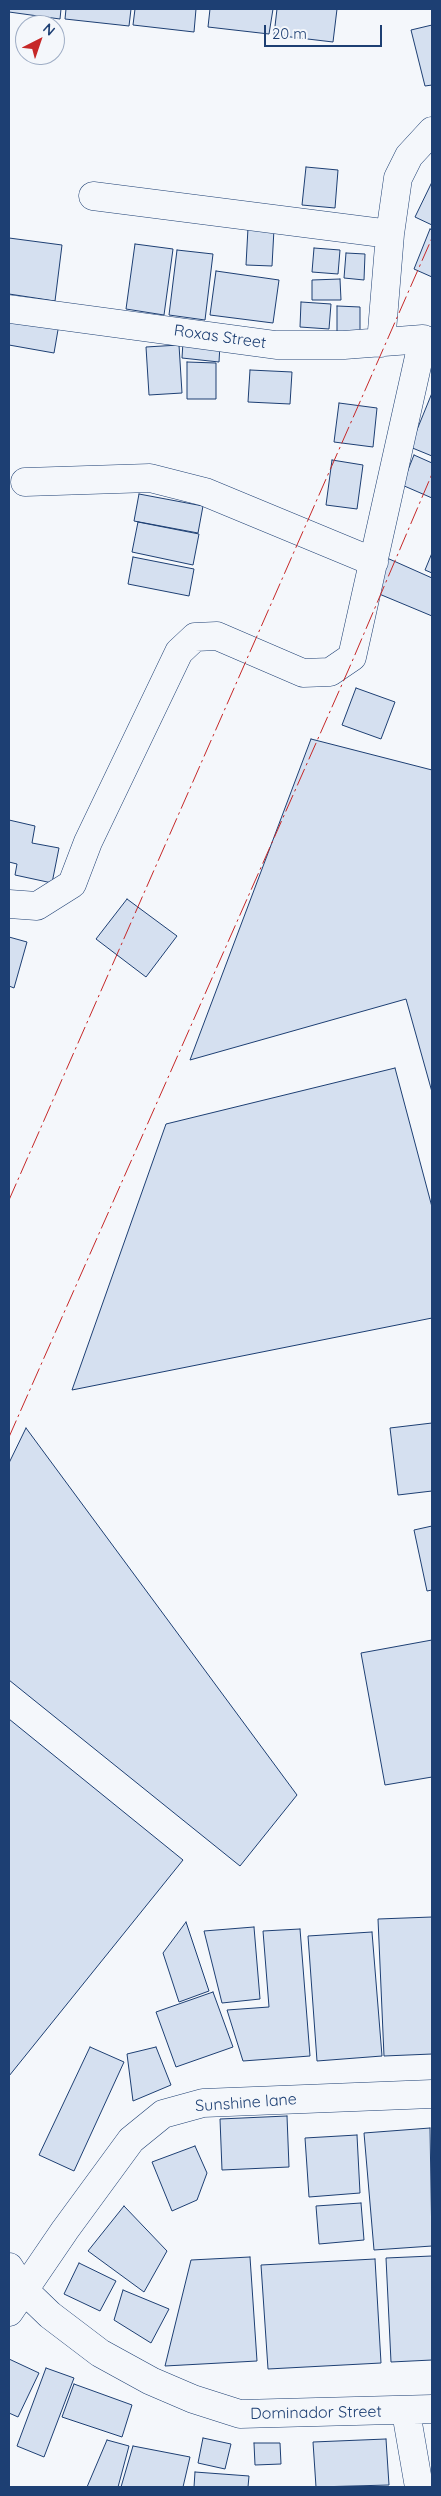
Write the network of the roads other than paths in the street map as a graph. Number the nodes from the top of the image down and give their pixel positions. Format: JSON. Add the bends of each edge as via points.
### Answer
{"nodes":[{"id":1,"x":432,"y":131,"type":"edge"},
{"id":2,"x":93,"y":196,"type":"dead end"},
{"id":3,"x":390,"y":234,"type":"junction"},
{"id":4,"x":9,"y":309,"type":"edge"},
{"id":5,"x":428,"y":340,"type":"edge"},
{"id":6,"x":381,"y":342,"type":"junction"},
{"id":7,"x":25,"y":482,"type":"dead end"},
{"id":8,"x":374,"y":562,"type":"junction"},
{"id":9,"x":9,"y":904,"type":"edge"},
{"id":10,"x":432,"y":2094,"type":"edge"},
{"id":11,"x":16,"y":2278,"type":"edge"},
{"id":12,"x":9,"y":2312,"type":"edge"},
{"id":13,"x":419,"y":2410,"type":"edge"},
{"id":14,"x":419,"y":2487,"type":"edge"}],
"edges":[{"from":1,"to":3,"type":"street","via":[[408,156],[398,178]]},
{"from":2,"to":3,"type":"street"},
{"from":3,"to":6,"type":"street"},
{"from":4,"to":6,"type":"street","name":"Roxas Street","via":[[276,345]]},
{"from":5,"to":6,"type":"street","name":"Roxas Street"},
{"from":5,"to":8,"type":"street"},
{"from":7,"to":8,"type":"street","via":[[150,478],[204,492]]},
{"from":8,"to":9,"type":"street","via":[[352,657],[330,672],[303,673],[217,636],[195,637],[178,652],[88,842],[72,884],[37,906]]},
{"from":10,"to":11,"type":"street","name":"Sunshine lane","via":[[203,2103],[163,2114],[131,2140]]},
{"from":11,"to":12,"type":"street","name":"Sunshine lane"},
{"from":11,"to":13,"type":"street","name":"Dominador Street","via":[[50,2315],[100,2353],[151,2381],[212,2405],[240,2414]]},
{"from":13,"to":14,"type":"street"}]}
